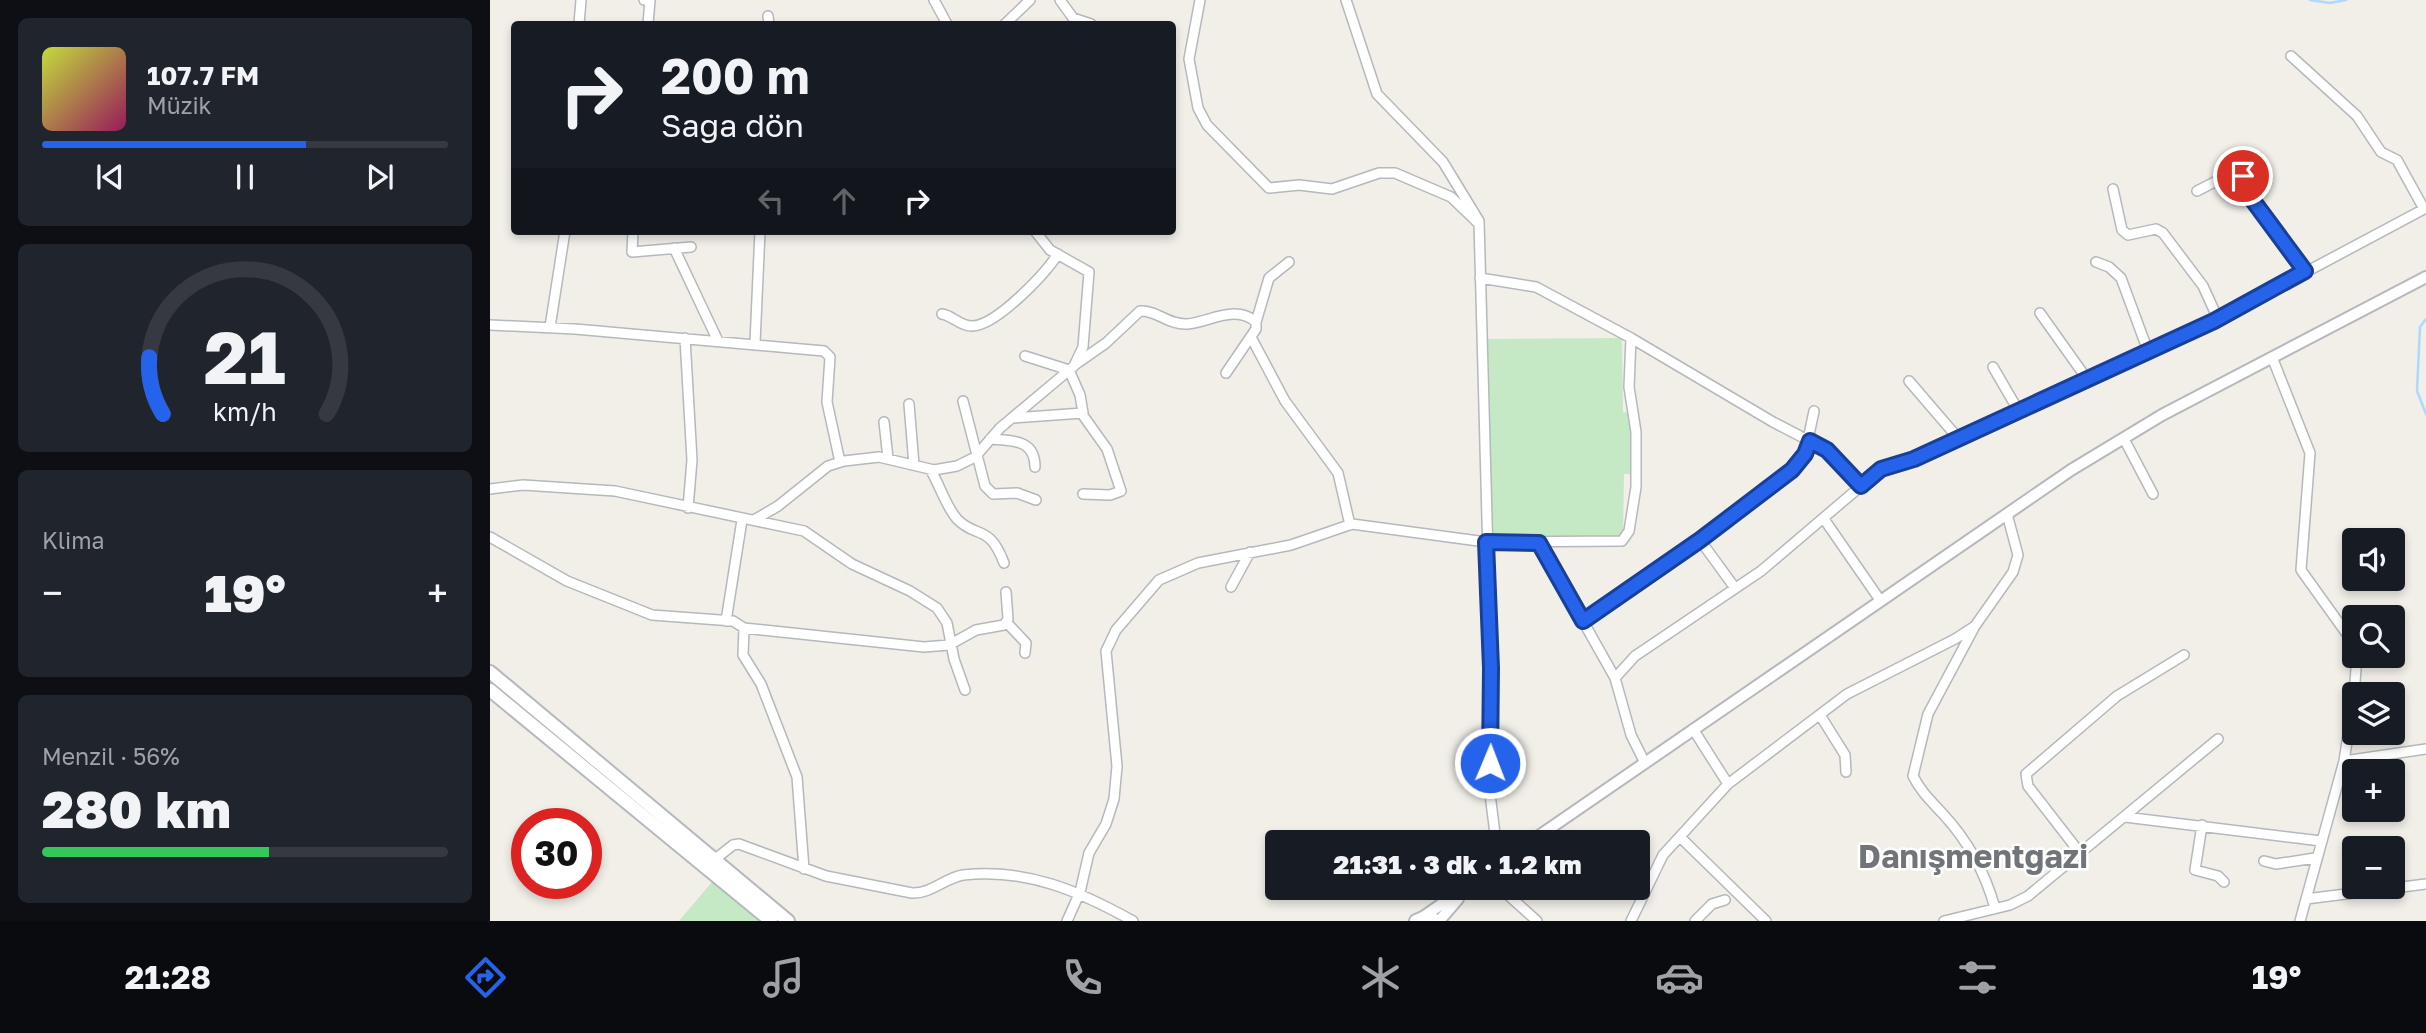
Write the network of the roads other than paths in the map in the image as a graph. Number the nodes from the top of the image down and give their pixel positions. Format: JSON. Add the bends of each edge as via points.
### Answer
{"nodes":[{"id":1,"x":581,"y":0,"type":"edge"},
{"id":2,"x":644,"y":0,"type":"edge"},
{"id":3,"x":934,"y":0,"type":"edge"},
{"id":4,"x":1030,"y":0,"type":"edge"},
{"id":5,"x":1060,"y":0,"type":"edge"},
{"id":6,"x":1200,"y":0,"type":"edge"},
{"id":7,"x":1346,"y":0,"type":"edge"},
{"id":8,"x":579,"y":21,"type":"edge"},
{"id":9,"x":648,"y":21,"type":"edge"},
{"id":10,"x":945,"y":21,"type":"edge"},
{"id":11,"x":1008,"y":21,"type":"edge"},
{"id":12,"x":1082,"y":21,"type":"edge"},
{"id":13,"x":2291,"y":56,"type":"dead end"},
{"id":14,"x":2113,"y":189,"type":"dead end"},
{"id":15,"x":2197,"y":191,"type":"dead end"},
{"id":16,"x":2425,"y":209,"type":"edge"},
{"id":17,"x":1479,"y":224,"type":"junction"},
{"id":18,"x":564,"y":235,"type":"edge"},
{"id":19,"x":633,"y":235,"type":"edge"},
{"id":20,"x":760,"y":235,"type":"edge"},
{"id":21,"x":1038,"y":235,"type":"edge"},
{"id":22,"x":691,"y":247,"type":"dead end"},
{"id":23,"x":674,"y":248,"type":"junction"},
{"id":24,"x":1058,"y":254,"type":"junction"},
{"id":25,"x":1289,"y":262,"type":"dead end"},
{"id":26,"x":2096,"y":262,"type":"dead end"},
{"id":27,"x":2305,"y":271,"type":"junction"},
{"id":28,"x":1480,"y":278,"type":"junction"},
{"id":29,"x":2426,"y":278,"type":"edge"},
{"id":30,"x":2040,"y":313,"type":"dead end"},
{"id":31,"x":942,"y":314,"type":"dead end"},
{"id":32,"x":2218,"y":319,"type":"junction"},
{"id":33,"x":1256,"y":322,"type":"junction"},
{"id":34,"x":490,"y":325,"type":"edge"},
{"id":35,"x":550,"y":327,"type":"junction"},
{"id":36,"x":685,"y":338,"type":"junction"},
{"id":37,"x":1631,"y":338,"type":"junction"},
{"id":38,"x":1252,"y":339,"type":"junction"},
{"id":39,"x":718,"y":341,"type":"junction"},
{"id":40,"x":755,"y":344,"type":"junction"},
{"id":41,"x":2148,"y":351,"type":"junction"},
{"id":42,"x":1025,"y":356,"type":"dead end"},
{"id":43,"x":2272,"y":357,"type":"junction"},
{"id":44,"x":1993,"y":367,"type":"dead end"},
{"id":45,"x":1072,"y":368,"type":"junction"},
{"id":46,"x":1226,"y":373,"type":"dead end"},
{"id":47,"x":2087,"y":379,"type":"junction"},
{"id":48,"x":1909,"y":381,"type":"dead end"},
{"id":49,"x":963,"y":401,"type":"dead end"},
{"id":50,"x":909,"y":404,"type":"dead end"},
{"id":51,"x":2018,"y":410,"type":"junction"},
{"id":52,"x":1814,"y":411,"type":"dead end"},
{"id":53,"x":1083,"y":414,"type":"junction"},
{"id":54,"x":1012,"y":418,"type":"junction"},
{"id":55,"x":884,"y":422,"type":"dead end"},
{"id":56,"x":1958,"y":438,"type":"junction"},
{"id":57,"x":990,"y":439,"type":"junction"},
{"id":58,"x":2124,"y":439,"type":"junction"},
{"id":59,"x":1810,"y":441,"type":"junction"},
{"id":60,"x":975,"y":457,"type":"junction"},
{"id":61,"x":888,"y":458,"type":"junction"},
{"id":62,"x":840,"y":462,"type":"junction"},
{"id":63,"x":914,"y":465,"type":"junction"},
{"id":64,"x":1035,"y":467,"type":"dead end"},
{"id":65,"x":930,"y":469,"type":"junction"},
{"id":66,"x":1861,"y":486,"type":"junction"},
{"id":67,"x":490,"y":489,"type":"edge"},
{"id":68,"x":1083,"y":494,"type":"dead end"},
{"id":69,"x":2153,"y":494,"type":"dead end"},
{"id":70,"x":1037,"y":500,"type":"dead end"},
{"id":71,"x":688,"y":508,"type":"junction"},
{"id":72,"x":2007,"y":514,"type":"junction"},
{"id":73,"x":1824,"y":519,"type":"junction"},
{"id":74,"x":742,"y":520,"type":"junction"},
{"id":75,"x":753,"y":521,"type":"junction"},
{"id":76,"x":1350,"y":524,"type":"junction"},
{"id":77,"x":490,"y":537,"type":"edge"},
{"id":78,"x":1700,"y":540,"type":"junction"},
{"id":79,"x":1486,"y":542,"type":"junction"},
{"id":80,"x":1539,"y":543,"type":"junction"},
{"id":81,"x":1250,"y":552,"type":"junction"},
{"id":82,"x":1004,"y":563,"type":"dead end"},
{"id":83,"x":1231,"y":587,"type":"dead end"},
{"id":84,"x":1735,"y":588,"type":"junction"},
{"id":85,"x":1006,"y":592,"type":"dead end"},
{"id":86,"x":1880,"y":600,"type":"junction"},
{"id":87,"x":726,"y":621,"type":"junction"},
{"id":88,"x":1583,"y":621,"type":"junction"},
{"id":89,"x":1007,"y":623,"type":"junction"},
{"id":90,"x":1975,"y":626,"type":"junction"},
{"id":91,"x":2342,"y":627,"type":"edge"},
{"id":92,"x":744,"y":628,"type":"junction"},
{"id":93,"x":952,"y":643,"type":"junction"},
{"id":94,"x":1025,"y":653,"type":"dead end"},
{"id":95,"x":2184,"y":655,"type":"dead end"},
{"id":96,"x":490,"y":672,"type":"edge"},
{"id":97,"x":1615,"y":678,"type":"junction"},
{"id":98,"x":490,"y":690,"type":"edge"},
{"id":99,"x":965,"y":690,"type":"dead end"},
{"id":100,"x":1820,"y":715,"type":"junction"},
{"id":101,"x":1693,"y":729,"type":"junction"},
{"id":102,"x":2218,"y":739,"type":"dead end"},
{"id":103,"x":2426,"y":749,"type":"edge"},
{"id":104,"x":2358,"y":759,"type":"edge"},
{"id":105,"x":1644,"y":761,"type":"junction"},
{"id":106,"x":2342,"y":768,"type":"edge"},
{"id":107,"x":1846,"y":772,"type":"dead end"},
{"id":108,"x":1728,"y":784,"type":"junction"},
{"id":109,"x":2125,"y":817,"type":"junction"},
{"id":110,"x":2202,"y":825,"type":"junction"},
{"id":111,"x":1494,"y":830,"type":"edge"},
{"id":112,"x":1547,"y":830,"type":"edge"},
{"id":113,"x":1680,"y":837,"type":"junction"},
{"id":114,"x":2321,"y":841,"type":"junction"},
{"id":115,"x":2080,"y":853,"type":"junction"},
{"id":116,"x":2315,"y":858,"type":"junction"},
{"id":117,"x":714,"y":860,"type":"junction"},
{"id":118,"x":2264,"y":861,"type":"dead end"},
{"id":119,"x":804,"y":869,"type":"junction"},
{"id":120,"x":2224,"y":882,"type":"dead end"},
{"id":121,"x":2426,"y":884,"type":"edge"},
{"id":122,"x":1080,"y":892,"type":"junction"},
{"id":123,"x":2306,"y":899,"type":"junction"},
{"id":124,"x":1453,"y":900,"type":"edge"},
{"id":125,"x":1453,"y":900,"type":"edge"},
{"id":126,"x":1514,"y":900,"type":"edge"},
{"id":127,"x":1725,"y":900,"type":"dead end"},
{"id":128,"x":1995,"y":908,"type":"junction"},
{"id":129,"x":1429,"y":920,"type":"edge"},
{"id":130,"x":771,"y":921,"type":"edge"},
{"id":131,"x":788,"y":921,"type":"edge"},
{"id":132,"x":1067,"y":921,"type":"edge"},
{"id":133,"x":1133,"y":921,"type":"edge"},
{"id":134,"x":1537,"y":921,"type":"edge"},
{"id":135,"x":1631,"y":921,"type":"edge"},
{"id":136,"x":1695,"y":921,"type":"edge"},
{"id":137,"x":1766,"y":921,"type":"edge"},
{"id":138,"x":1944,"y":921,"type":"edge"},
{"id":139,"x":2300,"y":921,"type":"edge"}],
"edges":[{"from":1,"to":8,"type":"street"},
{"from":2,"to":9,"type":"street","via":[[650,0]]},
{"from":3,"to":10,"type":"street"},
{"from":4,"to":11,"type":"street"},
{"from":5,"to":12,"type":"street","via":[[1073,18]]},
{"from":6,"to":17,"type":"street","via":[[1189,59],[1198,108],[1207,125],[1269,188],[1332,189],[1378,173],[1395,173],[1451,197]]},
{"from":7,"to":17,"type":"street","via":[[1377,94],[1443,162],[1471,203]]},
{"from":13,"to":16,"type":"street","via":[[2357,116],[2381,152],[2397,160]]},
{"from":14,"to":32,"type":"street","via":[[2122,230],[2128,234],[2156,229],[2163,233],[2203,286]]},
{"from":15,"to":27,"type":"street","via":[[2240,173],[2254,202]]},
{"from":16,"to":27,"type":"street"},
{"from":17,"to":28,"type":"street"},
{"from":18,"to":35,"type":"street"},
{"from":19,"to":23,"type":"street","via":[[632,252]]},
{"from":20,"to":40,"type":"street"},
{"from":21,"to":24,"type":"street"},
{"from":22,"to":23,"type":"street"},
{"from":23,"to":39,"type":"street"},
{"from":24,"to":31,"type":"street","via":[[1036,282],[984,324],[963,325]]},
{"from":24,"to":45,"type":"street","via":[[1087,268],[1090,276],[1083,347]]},
{"from":25,"to":33,"type":"street","via":[[1269,278]]},
{"from":26,"to":41,"type":"street","via":[[2121,278]]},
{"from":27,"to":32,"type":"street"},
{"from":28,"to":37,"type":"street","via":[[1536,287]]},
{"from":28,"to":79,"type":"street"},
{"from":29,"to":43,"type":"street"},
{"from":30,"to":47,"type":"street"},
{"from":32,"to":41,"type":"street"},
{"from":33,"to":38,"type":"street"},
{"from":33,"to":45,"type":"street","via":[[1234,314],[1178,324],[1139,311]]},
{"from":34,"to":35,"type":"street"},
{"from":35,"to":36,"type":"street"},
{"from":36,"to":39,"type":"street"},
{"from":36,"to":71,"type":"street","via":[[692,460]]},
{"from":37,"to":59,"type":"street"},
{"from":37,"to":80,"type":"street","via":[[1629,387],[1636,432],[1636,486],[1626,538]]},
{"from":38,"to":46,"type":"street"},
{"from":38,"to":76,"type":"street","via":[[1285,401],[1338,473]]},
{"from":39,"to":40,"type":"street"},
{"from":40,"to":62,"type":"street","via":[[829,354],[827,402]]},
{"from":41,"to":47,"type":"street"},
{"from":42,"to":45,"type":"street"},
{"from":43,"to":58,"type":"street"},
{"from":43,"to":91,"type":"street","via":[[2310,453],[2301,570]]},
{"from":44,"to":51,"type":"street"},
{"from":45,"to":53,"type":"street"},
{"from":45,"to":54,"type":"street"},
{"from":47,"to":51,"type":"street"},
{"from":48,"to":56,"type":"street"},
{"from":49,"to":60,"type":"street"},
{"from":50,"to":63,"type":"street"},
{"from":51,"to":56,"type":"street"},
{"from":52,"to":59,"type":"street"},
{"from":53,"to":54,"type":"street"},
{"from":53,"to":68,"type":"street","via":[[1107,449],[1121,491]]},
{"from":54,"to":57,"type":"street"},
{"from":55,"to":61,"type":"street"},
{"from":56,"to":66,"type":"street","via":[[1881,469]]},
{"from":57,"to":60,"type":"street"},
{"from":57,"to":64,"type":"street","via":[[1029,446]]},
{"from":58,"to":69,"type":"street"},
{"from":58,"to":72,"type":"street"},
{"from":59,"to":66,"type":"street","via":[[1827,450]]},
{"from":59,"to":78,"type":"street","via":[[1792,470]]},
{"from":60,"to":65,"type":"street","via":[[957,466]]},
{"from":60,"to":70,"type":"street","via":[[990,493],[1017,493]]},
{"from":61,"to":62,"type":"street"},
{"from":61,"to":63,"type":"street"},
{"from":62,"to":75,"type":"street"},
{"from":63,"to":65,"type":"street"},
{"from":65,"to":82,"type":"street","via":[[955,516],[987,534]]},
{"from":66,"to":73,"type":"street"},
{"from":67,"to":71,"type":"street","via":[[523,485],[615,491]]},
{"from":71,"to":74,"type":"street"},
{"from":72,"to":86,"type":"street"},
{"from":72,"to":90,"type":"street","via":[[2018,555],[2013,572]]},
{"from":73,"to":84,"type":"street"},
{"from":73,"to":86,"type":"street"},
{"from":74,"to":75,"type":"street"},
{"from":74,"to":87,"type":"street"},
{"from":75,"to":93,"type":"street","via":[[815,536],[852,564],[926,600],[943,614]]},
{"from":76,"to":79,"type":"street"},
{"from":76,"to":81,"type":"street","via":[[1291,545]]},
{"from":77,"to":87,"type":"street","via":[[567,581],[652,615]]},
{"from":78,"to":84,"type":"street"},
{"from":78,"to":88,"type":"street"},
{"from":79,"to":80,"type":"street"},
{"from":79,"to":111,"type":"street","via":[[1489,786]]},
{"from":80,"to":88,"type":"street"},
{"from":81,"to":83,"type":"street"},
{"from":81,"to":122,"type":"street","via":[[1198,563],[1158,580],[1110,640],[1106,660],[1116,744],[1115,790],[1107,824],[1089,853]]},
{"from":84,"to":97,"type":"street","via":[[1635,656]]},
{"from":85,"to":89,"type":"street"},
{"from":86,"to":101,"type":"street"},
{"from":87,"to":92,"type":"street"},
{"from":88,"to":97,"type":"street"},
{"from":89,"to":93,"type":"street","via":[[976,630]]},
{"from":89,"to":94,"type":"street","via":[[1026,643]]},
{"from":90,"to":100,"type":"street","via":[[1847,694]]},
{"from":90,"to":128,"type":"street","via":[[1928,714],[1913,776],[1922,794],[1962,836],[1986,875]]},
{"from":92,"to":93,"type":"street","via":[[907,647]]},
{"from":92,"to":119,"type":"street","via":[[743,655],[761,684],[797,776]]},
{"from":93,"to":99,"type":"street"},
{"from":95,"to":115,"type":"street","via":[[2117,696],[2026,774],[2028,786]]},
{"from":96,"to":117,"type":"main road"},
{"from":97,"to":105,"type":"street","via":[[1631,735]]},
{"from":98,"to":130,"type":"main road"},
{"from":100,"to":107,"type":"street","via":[[1845,755]]},
{"from":100,"to":108,"type":"street"},
{"from":101,"to":105,"type":"street"},
{"from":101,"to":108,"type":"street"},
{"from":102,"to":109,"type":"street"},
{"from":103,"to":104,"type":"street"},
{"from":105,"to":112,"type":"street"},
{"from":106,"to":114,"type":"street"},
{"from":108,"to":113,"type":"street"},
{"from":109,"to":110,"type":"street"},
{"from":109,"to":115,"type":"street"},
{"from":110,"to":114,"type":"street"},
{"from":110,"to":120,"type":"street","via":[[2195,870]]},
{"from":113,"to":135,"type":"street","via":[[1663,855]]},
{"from":113,"to":137,"type":"street"},
{"from":114,"to":116,"type":"street"},
{"from":115,"to":128,"type":"street","via":[[2028,896]]},
{"from":116,"to":118,"type":"street","via":[[2276,864]]},
{"from":116,"to":123,"type":"street"},
{"from":117,"to":119,"type":"street","via":[[739,844]]},
{"from":117,"to":131,"type":"main road"},
{"from":119,"to":122,"type":"street","via":[[912,893],[953,878],[981,874],[1030,879]]},
{"from":121,"to":123,"type":"street"},
{"from":122,"to":132,"type":"street"},
{"from":122,"to":133,"type":"street"},
{"from":123,"to":139,"type":"street"},
{"from":124,"to":129,"type":"street"},
{"from":125,"to":129,"type":"street"},
{"from":126,"to":134,"type":"street"},
{"from":127,"to":136,"type":"street","via":[[1712,904]]},
{"from":128,"to":138,"type":"street"}]}
